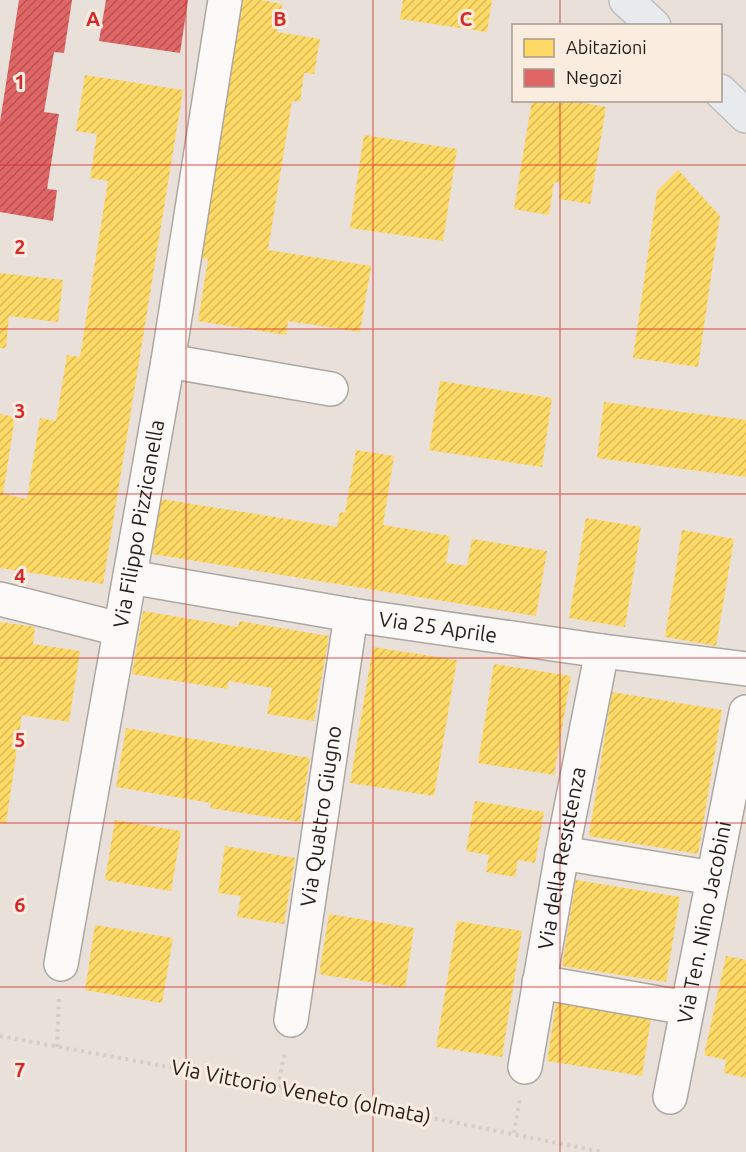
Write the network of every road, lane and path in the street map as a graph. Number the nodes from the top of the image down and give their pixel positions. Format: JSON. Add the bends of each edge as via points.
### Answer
{"nodes":[{"id":1,"x":225,"y":0,"type":"edge"},
{"id":2,"x":626,"y":0,"type":"edge"},
{"id":3,"x":652,"y":24,"type":"edge"},
{"id":4,"x":722,"y":93,"type":"edge"},
{"id":5,"x":746,"y":116,"type":"edge"},
{"id":6,"x":168,"y":361,"type":"junction"},
{"id":7,"x":331,"y":389,"type":"dead end"},
{"id":8,"x":130,"y":577,"type":"junction"},
{"id":9,"x":0,"y":599,"type":"edge"},
{"id":10,"x":351,"y":615,"type":"junction"},
{"id":11,"x":119,"y":629,"type":"junction"},
{"id":12,"x":602,"y":651,"type":"junction"},
{"id":13,"x":746,"y":669,"type":"edge"},
{"id":14,"x":746,"y":712,"type":"edge"},
{"id":15,"x":562,"y":853,"type":"junction"},
{"id":16,"x":713,"y":878,"type":"junction"},
{"id":17,"x":61,"y":964,"type":"joint"},
{"id":18,"x":539,"y":982,"type":"junction"},
{"id":19,"x":687,"y":1008,"type":"junction"},
{"id":20,"x":291,"y":1020,"type":"dead end"},
{"id":21,"x":0,"y":1036,"type":"edge"},
{"id":22,"x":57,"y":1048,"type":"junction"},
{"id":23,"x":525,"y":1067,"type":"dead end"},
{"id":24,"x":670,"y":1097,"type":"dead end"},
{"id":25,"x":602,"y":1152,"type":"edge"}],
"edges":[{"from":1,"to":6,"type":"street","name":"Via Filippo Pizzicanella"},
{"from":2,"to":3,"type":"main road"},
{"from":4,"to":5,"type":"main road"},
{"from":6,"to":7,"type":"street"},
{"from":6,"to":8,"type":"street","name":"Via Filippo Pizzicanella"},
{"from":8,"to":10,"type":"street","name":"Via 25 Aprile"},
{"from":8,"to":11,"type":"street","name":"Via Filippo Pizzicanella"},
{"from":9,"to":11,"type":"street"},
{"from":10,"to":12,"type":"street","name":"Via 25 Aprile"},
{"from":10,"to":20,"type":"street","name":"Via Quattro Giugno"},
{"from":11,"to":17,"type":"street","name":"Via Filippo Pizzicanella"},
{"from":12,"to":13,"type":"street","name":"Via 25 Aprile"},
{"from":12,"to":15,"type":"street","name":"Via della Resistenza"},
{"from":14,"to":16,"type":"street","name":"Via Ten. Nino Jacobini"},
{"from":15,"to":16,"type":"street"},
{"from":15,"to":18,"type":"street","name":"Via della Resistenza"},
{"from":16,"to":19,"type":"street","name":"Via Ten. Nino Jacobini"},
{"from":17,"to":22,"type":"path"},
{"from":18,"to":19,"type":"street"},
{"from":18,"to":23,"type":"street","name":"Via della Resistenza"},
{"from":19,"to":24,"type":"street","name":"Via Ten. Nino Jacobini"},
{"from":21,"to":22,"type":"path","name":"Via Vittorio Veneto (olmata)"},
{"from":22,"to":25,"type":"path","name":"Via Vittorio Veneto (olmata)","via":[[289,1089]]}]}
